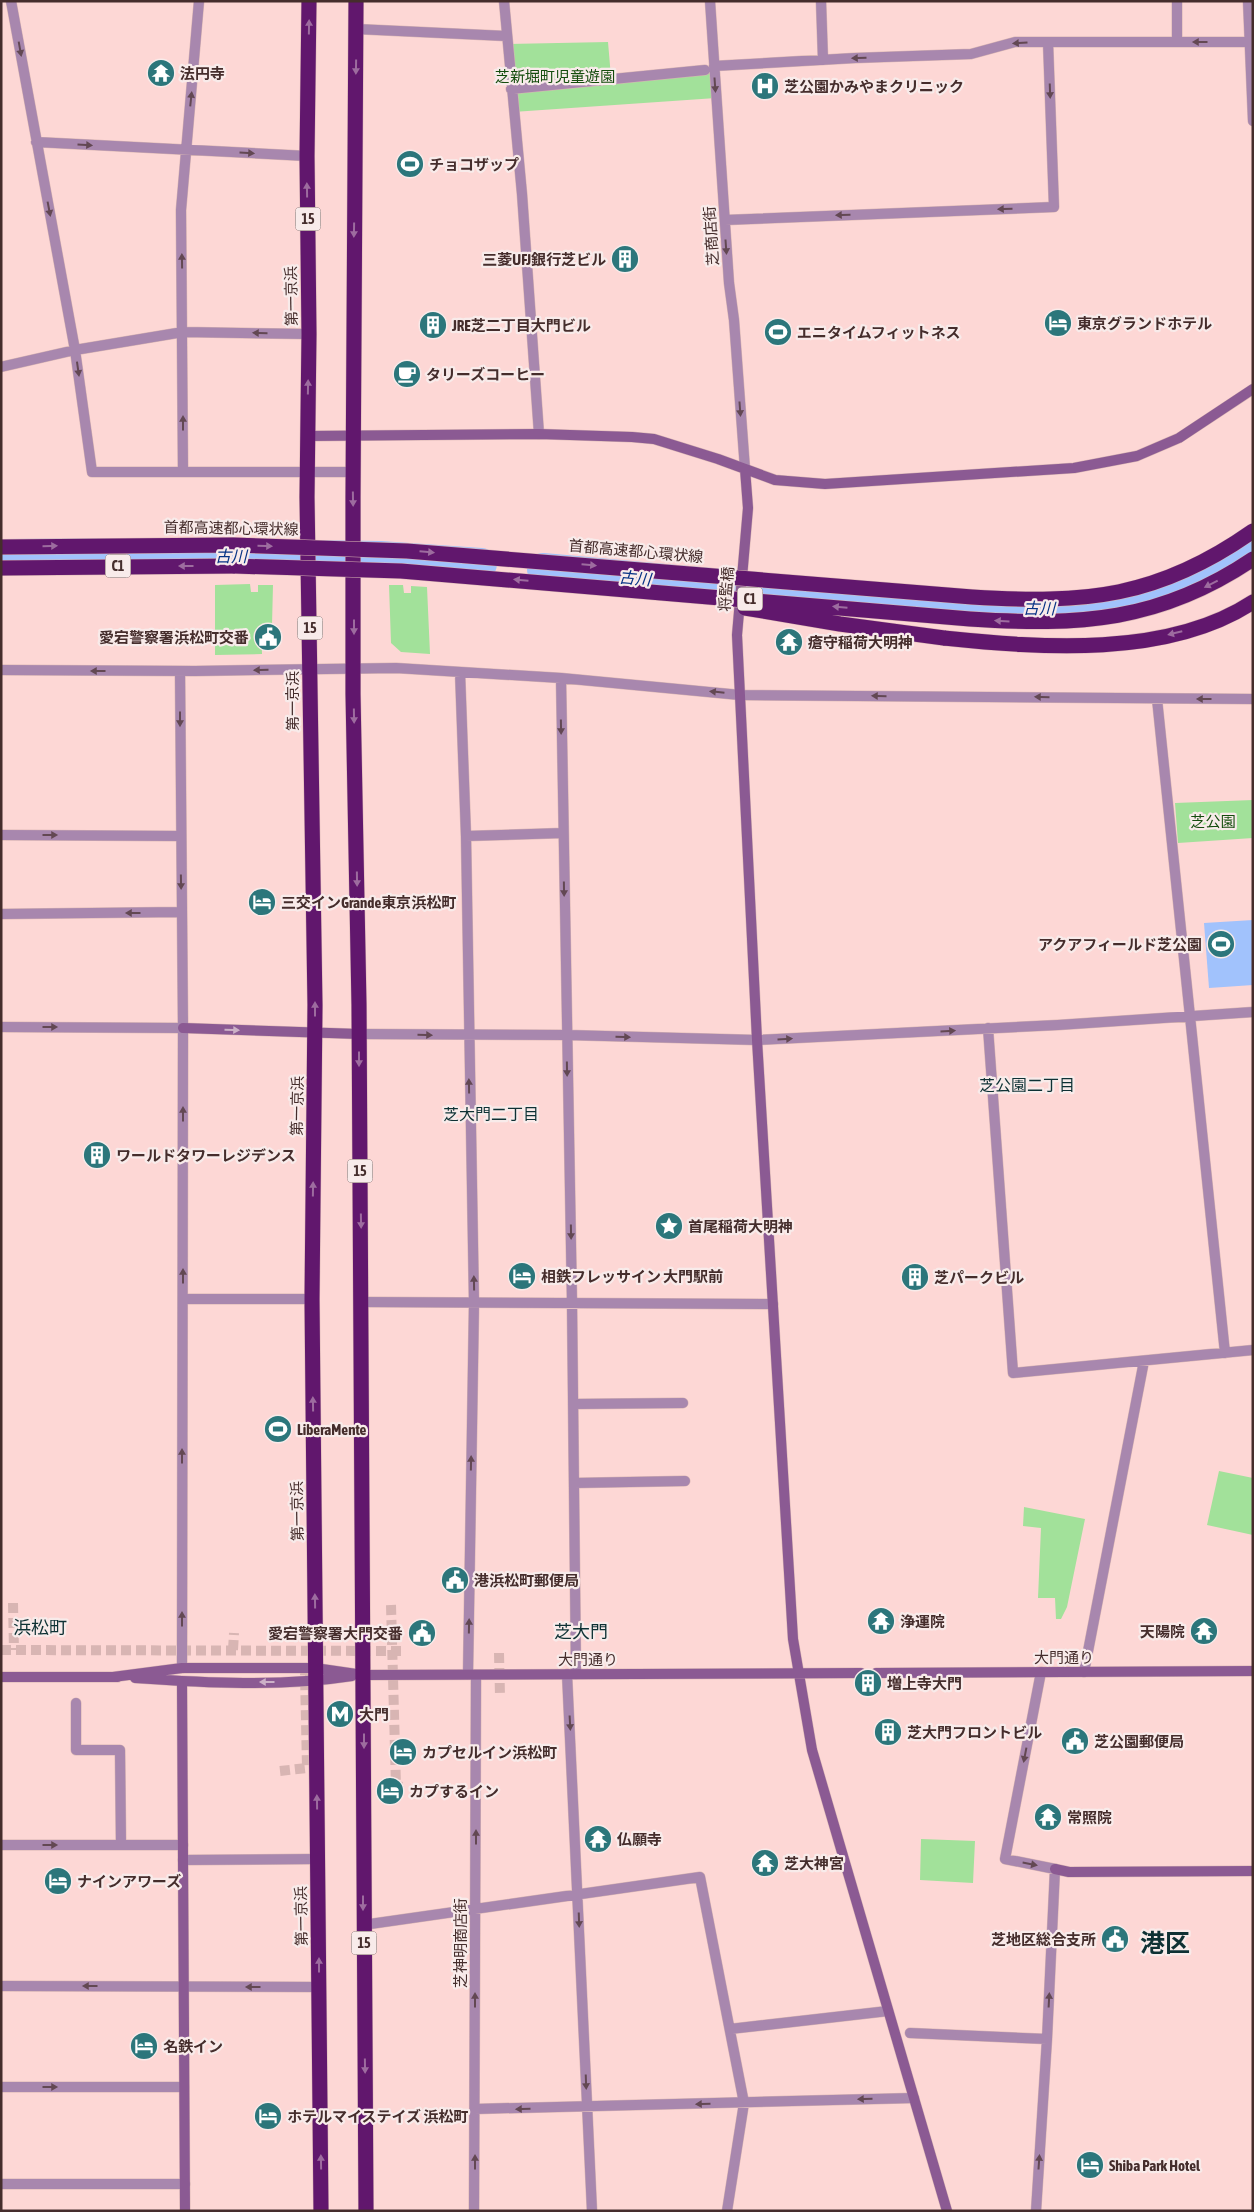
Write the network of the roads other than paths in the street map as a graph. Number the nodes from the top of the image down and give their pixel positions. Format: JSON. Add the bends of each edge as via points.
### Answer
{"nodes":[{"id":1,"x":11,"y":1,"type":"edge"},
{"id":2,"x":199,"y":1,"type":"edge"},
{"id":3,"x":309,"y":1,"type":"edge"},
{"id":4,"x":356,"y":1,"type":"edge"},
{"id":5,"x":504,"y":1,"type":"edge"},
{"id":6,"x":710,"y":1,"type":"edge"},
{"id":7,"x":821,"y":1,"type":"edge"},
{"id":8,"x":1177,"y":1,"type":"edge"},
{"id":9,"x":1248,"y":1,"type":"edge"},
{"id":10,"x":356,"y":29,"type":"junction"},
{"id":11,"x":506,"y":36,"type":"junction"},
{"id":12,"x":1048,"y":42,"type":"junction"},
{"id":13,"x":1177,"y":42,"type":"junction"},
{"id":14,"x":1251,"y":42,"type":"edge"},
{"id":15,"x":823,"y":60,"type":"junction"},
{"id":16,"x":710,"y":68,"type":"junction"},
{"id":17,"x":511,"y":89,"type":"junction"},
{"id":18,"x":1253,"y":122,"type":"edge"},
{"id":19,"x":36,"y":142,"type":"junction"},
{"id":20,"x":186,"y":150,"type":"junction"},
{"id":21,"x":307,"y":156,"type":"junction"},
{"id":22,"x":724,"y":220,"type":"junction"},
{"id":23,"x":183,"y":332,"type":"junction"},
{"id":24,"x":309,"y":334,"type":"junction"},
{"id":25,"x":75,"y":350,"type":"junction"},
{"id":26,"x":1,"y":367,"type":"edge"},
{"id":27,"x":1253,"y":389,"type":"edge"},
{"id":28,"x":539,"y":434,"type":"junction"},
{"id":29,"x":308,"y":436,"type":"junction"},
{"id":30,"x":353,"y":436,"type":"junction"},
{"id":31,"x":745,"y":469,"type":"junction"},
{"id":32,"x":308,"y":471,"type":"junction"},
{"id":33,"x":183,"y":472,"type":"junction"},
{"id":34,"x":352,"y":472,"type":"junction"},
{"id":35,"x":1253,"y":531,"type":"edge"},
{"id":36,"x":1,"y":547,"type":"edge"},
{"id":37,"x":1253,"y":559,"type":"edge"},
{"id":38,"x":1,"y":568,"type":"edge"},
{"id":39,"x":636,"y":590,"type":"junction"},
{"id":40,"x":1253,"y":602,"type":"edge"},
{"id":41,"x":353,"y":668,"type":"junction"},
{"id":42,"x":310,"y":669,"type":"junction"},
{"id":43,"x":1,"y":670,"type":"edge"},
{"id":44,"x":180,"y":671,"type":"junction"},
{"id":45,"x":460,"y":672,"type":"junction"},
{"id":46,"x":561,"y":678,"type":"junction"},
{"id":47,"x":740,"y":695,"type":"junction"},
{"id":48,"x":1157,"y":698,"type":"junction"},
{"id":49,"x":1253,"y":699,"type":"edge"},
{"id":50,"x":563,"y":833,"type":"junction"},
{"id":51,"x":1,"y":835,"type":"edge"},
{"id":52,"x":181,"y":836,"type":"junction"},
{"id":53,"x":466,"y":836,"type":"junction"},
{"id":54,"x":182,"y":912,"type":"junction"},
{"id":55,"x":1,"y":914,"type":"edge"},
{"id":56,"x":1253,"y":1012,"type":"edge"},
{"id":57,"x":1190,"y":1016,"type":"junction"},
{"id":58,"x":1,"y":1027,"type":"edge"},
{"id":59,"x":183,"y":1028,"type":"junction"},
{"id":60,"x":988,"y":1028,"type":"junction"},
{"id":61,"x":315,"y":1033,"type":"junction"},
{"id":62,"x":359,"y":1034,"type":"junction"},
{"id":63,"x":567,"y":1035,"type":"junction"},
{"id":64,"x":468,"y":1036,"type":"junction"},
{"id":65,"x":757,"y":1040,"type":"junction"},
{"id":66,"x":182,"y":1299,"type":"junction"},
{"id":67,"x":312,"y":1299,"type":"junction"},
{"id":68,"x":362,"y":1302,"type":"junction"},
{"id":69,"x":474,"y":1303,"type":"junction"},
{"id":70,"x":572,"y":1303,"type":"junction"},
{"id":71,"x":773,"y":1304,"type":"junction"},
{"id":72,"x":1253,"y":1350,"type":"edge"},
{"id":73,"x":1225,"y":1353,"type":"junction"},
{"id":74,"x":1144,"y":1361,"type":"junction"},
{"id":75,"x":683,"y":1403,"type":"dead end"},
{"id":76,"x":573,"y":1404,"type":"junction"},
{"id":77,"x":685,"y":1481,"type":"dead end"},
{"id":78,"x":574,"y":1483,"type":"junction"},
{"id":79,"x":182,"y":1668,"type":"junction"},
{"id":80,"x":1253,"y":1671,"type":"edge"},
{"id":81,"x":1041,"y":1672,"type":"junction"},
{"id":82,"x":1084,"y":1672,"type":"junction"},
{"id":83,"x":472,"y":1674,"type":"junction"},
{"id":84,"x":572,"y":1674,"type":"junction"},
{"id":85,"x":798,"y":1674,"type":"junction"},
{"id":86,"x":861,"y":1674,"type":"dead end"},
{"id":87,"x":876,"y":1674,"type":"dead end"},
{"id":88,"x":316,"y":1675,"type":"junction"},
{"id":89,"x":363,"y":1675,"type":"junction"},
{"id":90,"x":1,"y":1677,"type":"edge"},
{"id":91,"x":113,"y":1677,"type":"junction"},
{"id":92,"x":182,"y":1682,"type":"junction"},
{"id":93,"x":76,"y":1704,"type":"dead end"},
{"id":94,"x":1,"y":1845,"type":"edge"},
{"id":95,"x":121,"y":1845,"type":"junction"},
{"id":96,"x":183,"y":1845,"type":"junction"},
{"id":97,"x":318,"y":1859,"type":"junction"},
{"id":98,"x":183,"y":1860,"type":"junction"},
{"id":99,"x":1055,"y":1869,"type":"junction"},
{"id":100,"x":1253,"y":1871,"type":"edge"},
{"id":101,"x":578,"y":1894,"type":"junction"},
{"id":102,"x":476,"y":1910,"type":"junction"},
{"id":103,"x":364,"y":1926,"type":"junction"},
{"id":104,"x":1,"y":1986,"type":"edge"},
{"id":105,"x":184,"y":1986,"type":"junction"},
{"id":106,"x":319,"y":1987,"type":"junction"},
{"id":107,"x":888,"y":2011,"type":"junction"},
{"id":108,"x":730,"y":2029,"type":"junction"},
{"id":109,"x":910,"y":2033,"type":"dead end"},
{"id":110,"x":1047,"y":2039,"type":"junction"},
{"id":111,"x":1,"y":2087,"type":"edge"},
{"id":112,"x":184,"y":2087,"type":"junction"},
{"id":113,"x":914,"y":2098,"type":"junction"},
{"id":114,"x":744,"y":2103,"type":"junction"},
{"id":115,"x":586,"y":2107,"type":"junction"},
{"id":116,"x":475,"y":2110,"type":"junction"},
{"id":117,"x":1,"y":2184,"type":"edge"},
{"id":118,"x":185,"y":2184,"type":"junction"},
{"id":119,"x":185,"y":2211,"type":"edge"},
{"id":120,"x":321,"y":2211,"type":"edge"},
{"id":121,"x":366,"y":2211,"type":"edge"},
{"id":122,"x":474,"y":2211,"type":"edge"},
{"id":123,"x":592,"y":2211,"type":"edge"},
{"id":124,"x":727,"y":2211,"type":"edge"},
{"id":125,"x":947,"y":2211,"type":"edge"},
{"id":126,"x":1036,"y":2211,"type":"edge"}],
"edges":[{"from":1,"to":19,"type":"street","one_way":true},
{"from":20,"to":2,"type":"street","one_way":true},
{"from":21,"to":3,"type":"highway","name":"第一京浜","number":"15","one_way":true},
{"from":4,"to":10,"type":"highway","number":"15"},
{"from":5,"to":11,"type":"street"},
{"from":6,"to":16,"type":"street","name":"芝商店街"},
{"from":7,"to":15,"type":"street"},
{"from":8,"to":13,"type":"street"},
{"from":9,"to":14,"type":"street"},
{"from":10,"to":11,"type":"street"},
{"from":10,"to":30,"type":"highway","number":"15","one_way":true},
{"from":11,"to":17,"type":"street"},
{"from":12,"to":13,"type":"street"},
{"from":12,"to":15,"type":"street","one_way":true,"via":[[1015,42],[971,54]]},
{"from":12,"to":22,"type":"street","one_way":true,"via":[[1054,207]]},
{"from":14,"to":13,"type":"street","one_way":true},
{"from":14,"to":18,"type":"street"},
{"from":15,"to":16,"type":"street"},
{"from":16,"to":17,"type":"street"},
{"from":16,"to":22,"type":"street","name":"芝商店街","one_way":true},
{"from":17,"to":28,"type":"street"},
{"from":19,"to":20,"type":"street","one_way":true},
{"from":19,"to":25,"type":"street","one_way":true},
{"from":20,"to":21,"type":"street","one_way":true},
{"from":23,"to":20,"type":"street","one_way":true,"via":[[181,210]]},
{"from":24,"to":21,"type":"highway","name":"第一京浜","number":"15","one_way":true},
{"from":22,"to":31,"type":"street","name":"芝商店街","one_way":true},
{"from":24,"to":23,"type":"street","one_way":true},
{"from":23,"to":25,"type":"street"},
{"from":33,"to":23,"type":"street","one_way":true},
{"from":29,"to":24,"type":"highway","name":"第一京浜","number":"15","one_way":true},
{"from":25,"to":26,"type":"street"},
{"from":25,"to":33,"type":"street","one_way":true,"via":[[92,472]]},
{"from":27,"to":31,"type":"street","via":[[1178,438],[1137,456],[1074,468],[825,484],[775,480]]},
{"from":28,"to":30,"type":"street"},
{"from":28,"to":31,"type":"street","via":[[654,439]]},
{"from":29,"to":30,"type":"street"},
{"from":29,"to":32,"type":"highway","name":"第一京浜","number":"15"},
{"from":30,"to":34,"type":"highway","number":"15"},
{"from":31,"to":47,"type":"street","name":"将監橋","bridge":true,"via":[[748,508],[737,635]]},
{"from":32,"to":33,"type":"street"},
{"from":32,"to":34,"type":"street"},
{"from":32,"to":42,"type":"highway","name":"第一京浜","number":"15","bridge":true},
{"from":34,"to":41,"type":"highway","number":"15","one_way":true,"bridge":true},
{"from":36,"to":35,"type":"highway","name":"首都高速都心環状線","number":"C1","one_way":true,"bridge":true,"via":[[224,545],[407,550],[1038,600],[1101,596],[1157,583],[1209,560]]},
{"from":37,"to":39,"type":"highway","number":"C1","one_way":true,"bridge":true,"via":[[1220,579],[1164,604],[1071,622],[970,619]]},
{"from":39,"to":38,"type":"highway","number":"C1","one_way":true,"bridge":true,"via":[[326,567]]},
{"from":40,"to":39,"type":"highway","number":"C1","one_way":true,"bridge":true,"via":[[1224,618],[1195,628],[1131,642],[1056,646],[944,638]]},
{"from":41,"to":42,"type":"street"},
{"from":41,"to":45,"type":"street"},
{"from":41,"to":62,"type":"highway","number":"15","one_way":true},
{"from":42,"to":44,"type":"street","one_way":true},
{"from":61,"to":42,"type":"highway","name":"第一京浜","number":"15","one_way":true},
{"from":44,"to":43,"type":"street","one_way":true},
{"from":44,"to":52,"type":"street","one_way":true},
{"from":45,"to":46,"type":"street"},
{"from":45,"to":53,"type":"street","name":"芝神明商店街"},
{"from":47,"to":46,"type":"street","one_way":true},
{"from":46,"to":50,"type":"street","one_way":true},
{"from":48,"to":47,"type":"street","one_way":true},
{"from":47,"to":65,"type":"street","name":"将監橋"},
{"from":49,"to":48,"type":"street","one_way":true},
{"from":48,"to":57,"type":"street"},
{"from":50,"to":53,"type":"street"},
{"from":50,"to":63,"type":"street","one_way":true},
{"from":51,"to":52,"type":"street","one_way":true},
{"from":52,"to":54,"type":"street","one_way":true},
{"from":53,"to":64,"type":"street","name":"芝神明商店街"},
{"from":54,"to":55,"type":"street","one_way":true},
{"from":54,"to":59,"type":"street"},
{"from":56,"to":57,"type":"street"},
{"from":57,"to":60,"type":"street"},
{"from":57,"to":73,"type":"street"},
{"from":58,"to":59,"type":"street","one_way":true},
{"from":59,"to":61,"type":"street","one_way":true},
{"from":66,"to":59,"type":"street","one_way":true},
{"from":65,"to":60,"type":"street","one_way":true},
{"from":60,"to":74,"type":"street","via":[[1013,1373]]},
{"from":61,"to":62,"type":"street"},
{"from":67,"to":61,"type":"highway","name":"第一京浜","number":"15","one_way":true},
{"from":62,"to":64,"type":"street","one_way":true},
{"from":62,"to":68,"type":"highway","number":"15","one_way":true},
{"from":63,"to":64,"type":"street"},
{"from":63,"to":65,"type":"street","one_way":true},
{"from":63,"to":70,"type":"street","one_way":true},
{"from":69,"to":64,"type":"street","name":"芝神明商店街","one_way":true},
{"from":65,"to":71,"type":"street","name":"将監橋"},
{"from":66,"to":67,"type":"street"},
{"from":79,"to":66,"type":"street","one_way":true},
{"from":88,"to":67,"type":"highway","name":"第一京浜","number":"15","one_way":true},
{"from":68,"to":69,"type":"street"},
{"from":68,"to":89,"type":"highway","number":"15"},
{"from":69,"to":70,"type":"street"},
{"from":83,"to":69,"type":"street","name":"芝神明商店街","one_way":true},
{"from":70,"to":71,"type":"street"},
{"from":70,"to":76,"type":"street"},
{"from":71,"to":85,"type":"street","name":"将監橋","via":[[793,1639]]},
{"from":72,"to":73,"type":"street"},
{"from":73,"to":74,"type":"street"},
{"from":74,"to":82,"type":"street"},
{"from":75,"to":76,"type":"street"},
{"from":76,"to":78,"type":"street"},
{"from":77,"to":78,"type":"street"},
{"from":78,"to":84,"type":"street"},
{"from":79,"to":88,"type":"street"},
{"from":79,"to":91,"type":"street"},
{"from":80,"to":82,"type":"street","name":"大門通り"},
{"from":81,"to":82,"type":"street","name":"大門通り"},
{"from":81,"to":87,"type":"street","name":"大門通り"},
{"from":81,"to":99,"type":"street","one_way":true,"via":[[1005,1859]]},
{"from":83,"to":84,"type":"street","name":"大門通り"},
{"from":83,"to":89,"type":"street","name":"大門通り"},
{"from":102,"to":83,"type":"street","name":"芝神明商店街","one_way":true},
{"from":84,"to":85,"type":"street","name":"大門通り"},
{"from":84,"to":101,"type":"street","one_way":true},
{"from":85,"to":86,"type":"street","name":"大門通り"},
{"from":85,"to":107,"type":"street","name":"将監橋","via":[[812,1750]]},
{"from":88,"to":89,"type":"street","name":"大門通り"},
{"from":88,"to":92,"type":"street","one_way":true},
{"from":97,"to":88,"type":"highway","name":"第一京浜","number":"15","one_way":true},
{"from":89,"to":103,"type":"highway","number":"15","one_way":true},
{"from":90,"to":91,"type":"street"},
{"from":91,"to":92,"type":"street"},
{"from":92,"to":96,"type":"street"},
{"from":93,"to":95,"type":"street","via":[[76,1750],[120,1750]]},
{"from":94,"to":95,"type":"street","one_way":true},
{"from":95,"to":96,"type":"street"},
{"from":96,"to":98,"type":"street"},
{"from":97,"to":98,"type":"street"},
{"from":106,"to":97,"type":"highway","name":"第一京浜","number":"15","one_way":true},
{"from":98,"to":105,"type":"street"},
{"from":99,"to":100,"type":"street","via":[[1069,1872]]},
{"from":110,"to":99,"type":"street","one_way":true},
{"from":101,"to":102,"type":"street"},
{"from":101,"to":108,"type":"street","via":[[700,1877]]},
{"from":101,"to":115,"type":"street","one_way":true},
{"from":102,"to":103,"type":"street"},
{"from":116,"to":102,"type":"street","name":"芝神明商店街","one_way":true},
{"from":103,"to":121,"type":"highway","number":"15","one_way":true},
{"from":105,"to":104,"type":"street","one_way":true},
{"from":106,"to":105,"type":"street","one_way":true},
{"from":105,"to":112,"type":"street"},
{"from":120,"to":106,"type":"highway","name":"第一京浜","number":"15","one_way":true},
{"from":107,"to":108,"type":"street"},
{"from":107,"to":113,"type":"street","name":"将監橋"},
{"from":108,"to":114,"type":"street"},
{"from":109,"to":110,"type":"street"},
{"from":126,"to":110,"type":"street","one_way":true},
{"from":111,"to":112,"type":"street","one_way":true},
{"from":112,"to":118,"type":"street"},
{"from":113,"to":114,"type":"street","one_way":true},
{"from":113,"to":125,"type":"street","name":"将監橋"},
{"from":114,"to":115,"type":"street","one_way":true},
{"from":114,"to":124,"type":"street"},
{"from":115,"to":116,"type":"street","one_way":true},
{"from":115,"to":123,"type":"street"},
{"from":122,"to":116,"type":"street","name":"芝神明商店街","one_way":true},
{"from":117,"to":118,"type":"street"},
{"from":118,"to":119,"type":"street"}]}
